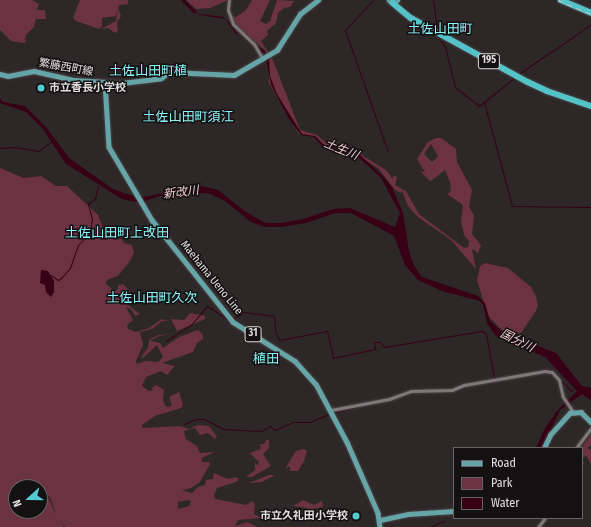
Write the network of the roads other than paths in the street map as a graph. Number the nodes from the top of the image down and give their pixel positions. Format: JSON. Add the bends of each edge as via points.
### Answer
{"nodes":[{"id":1,"x":229,"y":0,"type":"edge"},
{"id":2,"x":318,"y":0,"type":"edge"},
{"id":3,"x":561,"y":0,"type":"edge"},
{"id":4,"x":393,"y":1,"type":"edge"},
{"id":5,"x":591,"y":13,"type":"edge"},
{"id":6,"x":265,"y":56,"type":"junction"},
{"id":7,"x":0,"y":74,"type":"edge"},
{"id":8,"x":105,"y":82,"type":"junction"},
{"id":9,"x":591,"y":105,"type":"edge"},
{"id":10,"x":331,"y":410,"type":"junction"},
{"id":11,"x":572,"y":411,"type":"junction"},
{"id":12,"x":591,"y":422,"type":"edge"},
{"id":13,"x":591,"y":428,"type":"edge"},
{"id":14,"x":545,"y":447,"type":"edge"},
{"id":15,"x":577,"y":447,"type":"edge"},
{"id":16,"x":453,"y":511,"type":"edge"},
{"id":17,"x":544,"y":519,"type":"edge"},
{"id":18,"x":380,"y":520,"type":"junction"},
{"id":19,"x":380,"y":527,"type":"edge"},
{"id":20,"x":538,"y":527,"type":"edge"}],
"edges":[{"from":1,"to":6,"type":"street","via":[[228,10],[233,24]]},
{"from":2,"to":6,"type":"main road","via":[[302,12],[279,48]]},
{"from":3,"to":5,"type":"highway"},
{"from":4,"to":9,"type":"highway","number":"195","via":[[425,24],[533,82]]},
{"from":6,"to":8,"type":"main road","via":[[234,75],[170,72],[158,78],[126,83]]},
{"from":7,"to":8,"type":"main road","name":"繁藤西町線","via":[[8,76],[34,71],[74,80]]},
{"from":8,"to":10,"type":"main road","name":"Maehama Ueno Line","number":"31","via":[[110,147],[155,225],[234,322],[300,366],[319,388]]},
{"from":10,"to":11,"type":"street","via":[[386,400],[411,391],[452,390],[464,384],[546,371],[552,372],[559,380]]},
{"from":10,"to":18,"type":"main road","name":"Maehama Ueno Line","number":"31"},
{"from":11,"to":12,"type":"main road","via":[[580,412]]},
{"from":11,"to":14,"type":"main road","via":[[563,419]]},
{"from":13,"to":15,"type":"street"},
{"from":16,"to":18,"type":"main road","via":[[408,514]]},
{"from":17,"to":20,"type":"street"},
{"from":18,"to":19,"type":"main road","name":"Maehama Ueno Line","number":"31"}]}
